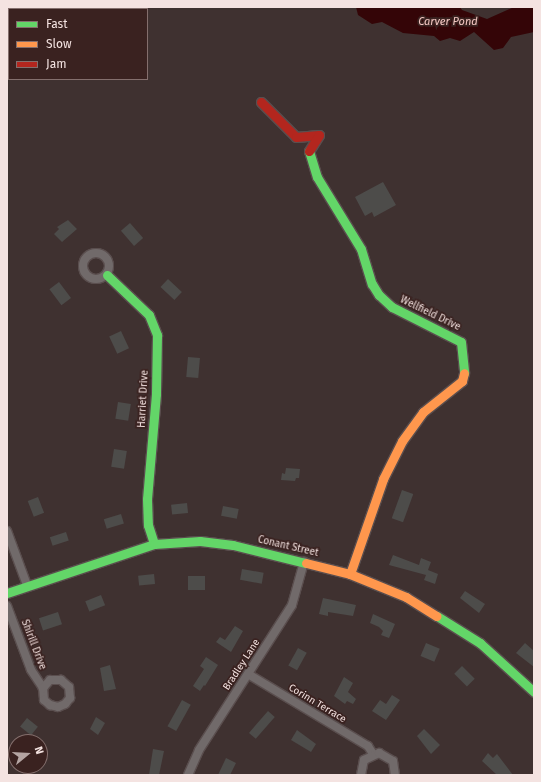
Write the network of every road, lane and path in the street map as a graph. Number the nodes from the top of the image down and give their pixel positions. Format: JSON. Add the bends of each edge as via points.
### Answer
{"nodes":[{"id":1,"x":261,"y":102,"type":"dead end"},
{"id":2,"x":107,"y":275,"type":"dead end"},
{"id":3,"x":7,"y":531,"type":"edge"},
{"id":4,"x":154,"y":544,"type":"junction"},
{"id":5,"x":304,"y":562,"type":"junction"},
{"id":6,"x":350,"y":574,"type":"junction"},
{"id":7,"x":27,"y":585,"type":"junction"},
{"id":8,"x":7,"y":593,"type":"edge"},
{"id":9,"x":7,"y":606,"type":"edge"},
{"id":10,"x":248,"y":674,"type":"junction"},
{"id":11,"x":43,"y":688,"type":"dead end"},
{"id":12,"x":534,"y":692,"type":"edge"},
{"id":13,"x":373,"y":754,"type":"junction"},
{"id":14,"x":188,"y":775,"type":"edge"},
{"id":15,"x":361,"y":775,"type":"edge"},
{"id":16,"x":395,"y":775,"type":"edge"}],
"edges":[{"from":1,"to":6,"type":"street","name":"Wellfield Drive","via":[[296,137],[319,135],[309,150],[317,177],[361,249],[372,284],[379,295],[392,307],[461,342],[464,372],[462,381],[423,412],[402,441],[383,479]]},
{"from":2,"to":4,"type":"street","name":"Harriet Drive","via":[[149,315],[157,335],[155,410],[146,498],[148,525]]},
{"from":3,"to":7,"type":"street"},
{"from":4,"to":5,"type":"street","name":"Conant Street","via":[[217,542]]},
{"from":4,"to":7,"type":"street","name":"Conant Street"},
{"from":5,"to":6,"type":"street","name":"Conant Street"},
{"from":5,"to":10,"type":"street","name":"Bradley Lane","via":[[292,605]]},
{"from":6,"to":12,"type":"street","name":"Conant Street","via":[[406,597],[459,628],[497,657]]},
{"from":7,"to":8,"type":"street","name":"Conant Street"},
{"from":9,"to":11,"type":"street","name":"Shirill Drive","via":[[31,670]]},
{"from":10,"to":13,"type":"street","name":"Corinn Terrace","via":[[368,746]]},
{"from":10,"to":14,"type":"street","name":"Bradley Lane","via":[[200,750]]},
{"from":13,"to":15,"type":"street","via":[[364,760]]},
{"from":13,"to":16,"type":"street","name":"Corinn Terrace","via":[[389,757],[395,766]]}]}
